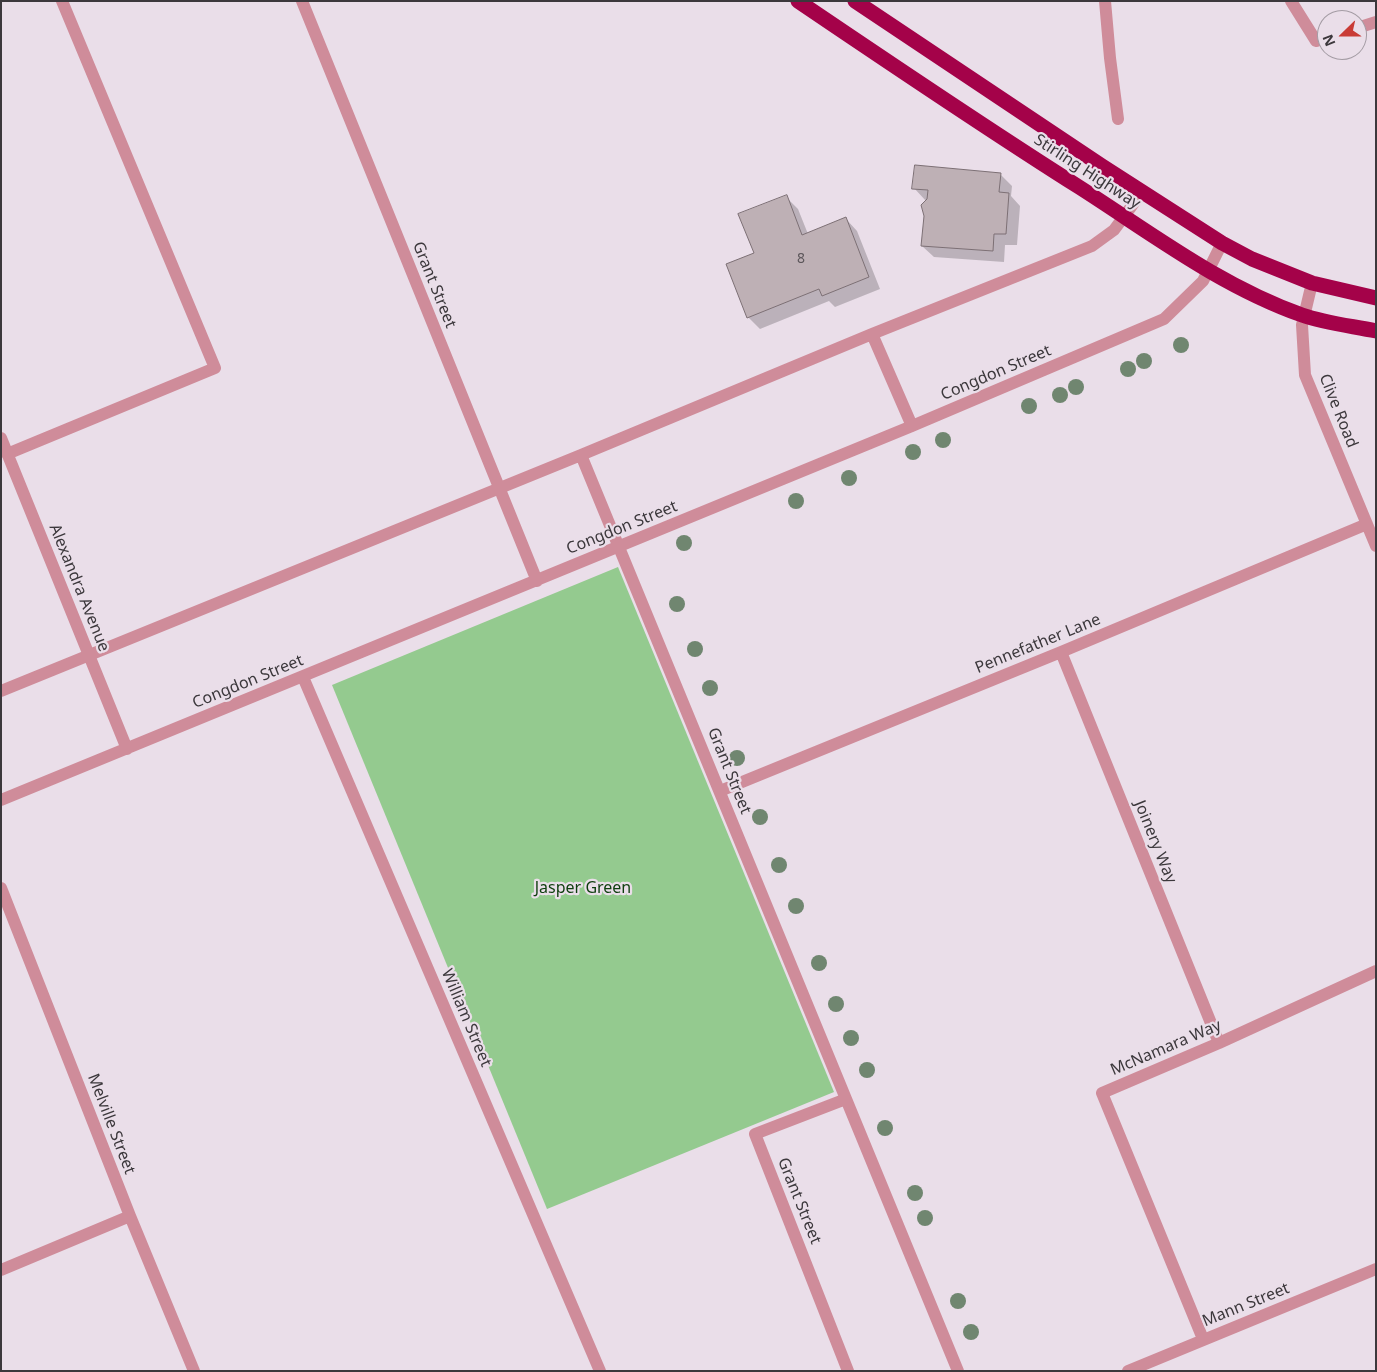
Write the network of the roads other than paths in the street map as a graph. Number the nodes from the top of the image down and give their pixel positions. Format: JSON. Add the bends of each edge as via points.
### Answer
{"nodes":[{"id":1,"x":62,"y":1,"type":"edge"},
{"id":2,"x":302,"y":1,"type":"edge"},
{"id":3,"x":798,"y":1,"type":"edge"},
{"id":4,"x":856,"y":1,"type":"edge"},
{"id":5,"x":1105,"y":1,"type":"edge"},
{"id":6,"x":1291,"y":1,"type":"edge"},
{"id":7,"x":1317,"y":40,"type":"edge"},
{"id":8,"x":1118,"y":119,"type":"dead end"},
{"id":9,"x":1142,"y":192,"type":"junction"},
{"id":10,"x":1125,"y":216,"type":"junction"},
{"id":11,"x":1222,"y":243,"type":"junction"},
{"id":12,"x":1209,"y":271,"type":"junction"},
{"id":13,"x":1312,"y":283,"type":"junction"},
{"id":14,"x":1376,"y":298,"type":"edge"},
{"id":15,"x":1304,"y":315,"type":"junction"},
{"id":16,"x":1376,"y":331,"type":"edge"},
{"id":17,"x":872,"y":334,"type":"junction"},
{"id":18,"x":912,"y":426,"type":"junction"},
{"id":19,"x":1,"y":438,"type":"edge"},
{"id":20,"x":8,"y":454,"type":"junction"},
{"id":21,"x":581,"y":455,"type":"junction"},
{"id":22,"x":499,"y":488,"type":"junction"},
{"id":23,"x":1367,"y":524,"type":"junction"},
{"id":24,"x":619,"y":546,"type":"junction"},
{"id":25,"x":1376,"y":546,"type":"edge"},
{"id":26,"x":537,"y":580,"type":"junction"},
{"id":27,"x":1061,"y":652,"type":"junction"},
{"id":28,"x":89,"y":655,"type":"junction"},
{"id":29,"x":303,"y":677,"type":"junction"},
{"id":30,"x":1,"y":691,"type":"edge"},
{"id":31,"x":127,"y":749,"type":"junction"},
{"id":32,"x":720,"y":791,"type":"junction"},
{"id":33,"x":1,"y":800,"type":"edge"},
{"id":34,"x":1,"y":888,"type":"edge"},
{"id":35,"x":1376,"y":971,"type":"edge"},
{"id":36,"x":1219,"y":1043,"type":"junction"},
{"id":37,"x":846,"y":1099,"type":"junction"},
{"id":38,"x":130,"y":1216,"type":"junction"},
{"id":39,"x":1376,"y":1269,"type":"edge"},
{"id":40,"x":1,"y":1270,"type":"edge"},
{"id":41,"x":1203,"y":1339,"type":"junction"},
{"id":42,"x":194,"y":1371,"type":"edge"},
{"id":43,"x":600,"y":1371,"type":"edge"},
{"id":44,"x":848,"y":1371,"type":"edge"},
{"id":45,"x":958,"y":1371,"type":"edge"},
{"id":46,"x":1128,"y":1371,"type":"edge"}],
"edges":[{"from":1,"to":20,"type":"street","via":[[215,368]]},
{"from":2,"to":22,"type":"street","name":"Grant Street"},
{"from":3,"to":10,"type":"highway","name":"Stirling Highway","via":[[974,121]]},
{"from":4,"to":9,"type":"highway","name":"Stirling Highway"},
{"from":5,"to":8,"type":"street"},
{"from":6,"to":7,"type":"street"},
{"from":9,"to":10,"type":"street"},
{"from":9,"to":11,"type":"highway","name":"Stirling Highway"},
{"from":10,"to":12,"type":"highway","name":"Stirling Highway"},
{"from":10,"to":17,"type":"street","via":[[1114,230],[1092,246]]},
{"from":11,"to":12,"type":"street","name":"Congdon Street"},
{"from":11,"to":13,"type":"highway","name":"Stirling Highway"},
{"from":12,"to":15,"type":"highway","name":"Stirling Highway","via":[[1259,298]]},
{"from":12,"to":18,"type":"street","name":"Congdon Street","via":[[1204,281],[1164,318]]},
{"from":13,"to":14,"type":"highway","name":"Stirling Highway"},
{"from":13,"to":15,"type":"street","name":"Clive Road"},
{"from":15,"to":16,"type":"highway","name":"Stirling Highway"},
{"from":15,"to":23,"type":"street","name":"Clive Road","via":[[1305,375]]},
{"from":17,"to":18,"type":"street"},
{"from":17,"to":21,"type":"street"},
{"from":18,"to":24,"type":"street","name":"Congdon Street"},
{"from":19,"to":20,"type":"street","name":"Alexandra Avenue"},
{"from":20,"to":28,"type":"street","name":"Alexandra Avenue"},
{"from":21,"to":22,"type":"street"},
{"from":21,"to":24,"type":"street","name":"Grant Street"},
{"from":22,"to":26,"type":"street","name":"Grant Street"},
{"from":22,"to":28,"type":"street"},
{"from":23,"to":25,"type":"street","name":"Clive Road"},
{"from":23,"to":27,"type":"street","name":"Pennefather Lane"},
{"from":24,"to":26,"type":"street","name":"Congdon Street"},
{"from":24,"to":32,"type":"street","name":"Grant Street"},
{"from":26,"to":29,"type":"street","name":"Congdon Street"},
{"from":27,"to":32,"type":"street","name":"Pennefather Lane"},
{"from":27,"to":36,"type":"street","name":"Joinery Way"},
{"from":28,"to":30,"type":"street"},
{"from":28,"to":31,"type":"street","name":"Alexandra Avenue"},
{"from":29,"to":31,"type":"street","name":"Congdon Street"},
{"from":29,"to":43,"type":"street","name":"William Street"},
{"from":31,"to":33,"type":"street","name":"Congdon Street"},
{"from":32,"to":37,"type":"street","name":"Grant Street"},
{"from":34,"to":38,"type":"street","name":"Melville Street"},
{"from":35,"to":36,"type":"street","name":"McNamara Way"},
{"from":36,"to":41,"type":"street","name":"McNamara Way","via":[[1102,1093]]},
{"from":37,"to":44,"type":"street","name":"Grant Street","via":[[755,1134]]},
{"from":37,"to":45,"type":"street","name":"Grant Street"},
{"from":38,"to":40,"type":"street"},
{"from":38,"to":42,"type":"street","name":"Melville Street"},
{"from":39,"to":41,"type":"street","name":"Mann Street"},
{"from":41,"to":46,"type":"street","name":"Mann Street"}]}
